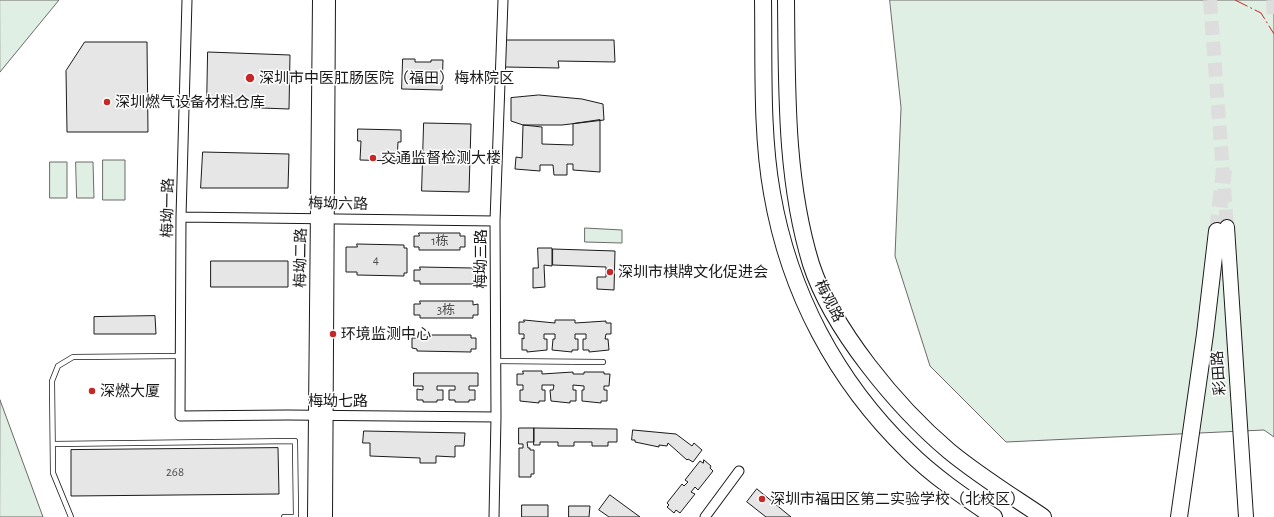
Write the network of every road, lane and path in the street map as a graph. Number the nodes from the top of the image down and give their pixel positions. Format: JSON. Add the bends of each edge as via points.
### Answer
{"nodes":[{"id":1,"x":187,"y":0,"type":"edge"},
{"id":2,"x":319,"y":0,"type":"edge"},
{"id":3,"x":329,"y":0,"type":"edge"},
{"id":4,"x":503,"y":0,"type":"edge"},
{"id":5,"x":763,"y":0,"type":"edge"},
{"id":6,"x":786,"y":0,"type":"edge"},
{"id":7,"x":181,"y":217,"type":"junction"},
{"id":8,"x":323,"y":218,"type":"junction"},
{"id":9,"x":495,"y":220,"type":"junction"},
{"id":10,"x":1222,"y":229,"type":"joint"},
{"id":11,"x":179,"y":356,"type":"junction"},
{"id":12,"x":495,"y":361,"type":"junction"},
{"id":13,"x":603,"y":362,"type":"dead end"},
{"id":14,"x":180,"y":416,"type":"joint"},
{"id":15,"x":321,"y":416,"type":"junction"},
{"id":16,"x":496,"y":417,"type":"junction"},
{"id":17,"x":53,"y":444,"type":"junction"},
{"id":18,"x":739,"y":471,"type":"dead end"},
{"id":19,"x":997,"y":486,"type":"junction"},
{"id":20,"x":70,"y":517,"type":"edge"},
{"id":21,"x":284,"y":517,"type":"edge"},
{"id":22,"x":314,"y":517,"type":"edge"},
{"id":23,"x":326,"y":517,"type":"edge"},
{"id":24,"x":494,"y":517,"type":"edge"},
{"id":25,"x":705,"y":517,"type":"edge"},
{"id":26,"x":994,"y":517,"type":"edge"},
{"id":27,"x":1043,"y":517,"type":"edge"},
{"id":28,"x":1055,"y":517,"type":"edge"},
{"id":29,"x":1179,"y":517,"type":"edge"},
{"id":30,"x":1246,"y":517,"type":"edge"}],
"edges":[{"from":1,"to":7,"type":"street","name":"梅坳一路"},
{"from":2,"to":8,"type":"street","name":"梅坳二路"},
{"from":3,"to":8,"type":"street","name":"梅坳二路"},
{"from":4,"to":9,"type":"street","name":"梅坳三路"},
{"from":5,"to":26,"type":"highway","name":"梅观路","via":[[765,100],[771,192],[790,268],[802,298],[826,347],[850,385],[880,422],[908,452],[958,493]]},
{"from":6,"to":19,"type":"highway","name":"梅观路","via":[[789,130],[794,179],[812,265],[827,301],[851,341],[908,412],[949,451]]},
{"from":7,"to":8,"type":"street","name":"梅坳六路"},
{"from":7,"to":11,"type":"street","name":"梅坳一路"},
{"from":8,"to":9,"type":"street","name":"梅坳六路"},
{"from":8,"to":15,"type":"street","name":"梅坳二路"},
{"from":9,"to":12,"type":"street","name":"梅坳三路"},
{"from":10,"to":29,"type":"highway"},
{"from":10,"to":30,"type":"main road","name":"彩田路"},
{"from":11,"to":14,"type":"street","name":"梅坳一路"},
{"from":11,"to":17,"type":"lane","via":[[73,357],[62,362],[55,370],[52,381]]},
{"from":12,"to":13,"type":"lane"},
{"from":12,"to":16,"type":"street","name":"梅坳三路"},
{"from":14,"to":15,"type":"street","name":"梅坳七路"},
{"from":15,"to":16,"type":"street","name":"梅坳七路"},
{"from":15,"to":22,"type":"street","name":"梅坳二路"},
{"from":15,"to":23,"type":"street","name":"梅坳二路"},
{"from":16,"to":24,"type":"street","name":"梅坳三路"},
{"from":17,"to":20,"type":"lane","via":[[53,473]]},
{"from":17,"to":21,"type":"lane","via":[[295,441],[296,517]]},
{"from":18,"to":25,"type":"street"},
{"from":19,"to":27,"type":"highway","name":"梅观路"},
{"from":19,"to":28,"type":"highway"}]}
